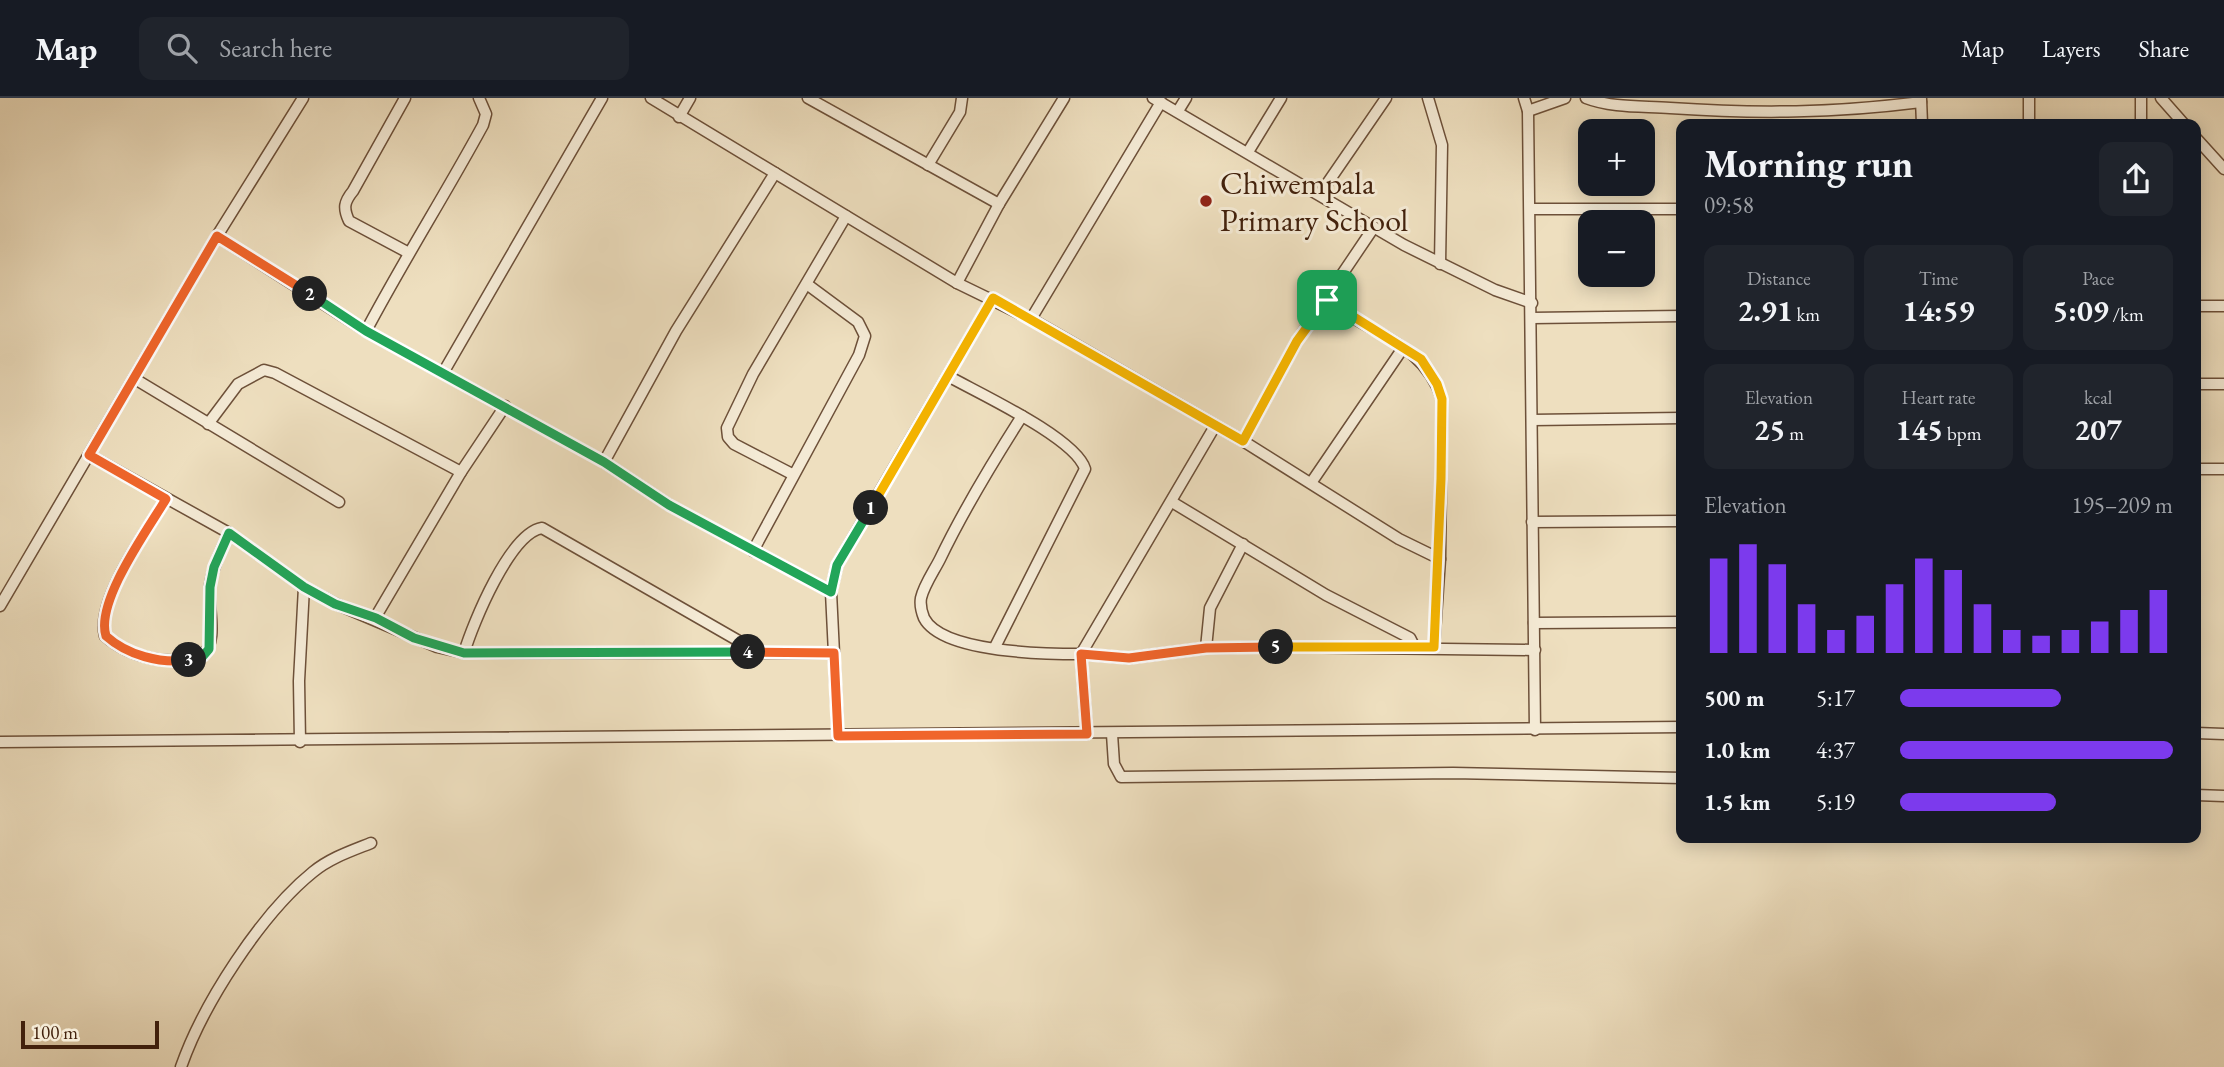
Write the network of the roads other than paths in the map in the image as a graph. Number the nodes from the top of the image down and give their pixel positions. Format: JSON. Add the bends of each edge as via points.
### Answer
{"nodes":[{"id":1,"x":303,"y":98,"type":"edge"},
{"id":2,"x":405,"y":98,"type":"edge"},
{"id":3,"x":479,"y":98,"type":"edge"},
{"id":4,"x":602,"y":98,"type":"edge"},
{"id":5,"x":651,"y":98,"type":"edge"},
{"id":6,"x":690,"y":98,"type":"edge"},
{"id":7,"x":808,"y":98,"type":"edge"},
{"id":8,"x":962,"y":98,"type":"edge"},
{"id":9,"x":1064,"y":98,"type":"edge"},
{"id":10,"x":1186,"y":98,"type":"edge"},
{"id":11,"x":1281,"y":98,"type":"edge"},
{"id":12,"x":1386,"y":98,"type":"edge"},
{"id":13,"x":1428,"y":98,"type":"edge"},
{"id":14,"x":1524,"y":98,"type":"edge"},
{"id":15,"x":1564,"y":98,"type":"edge"},
{"id":16,"x":1586,"y":98,"type":"edge"},
{"id":17,"x":2029,"y":98,"type":"edge"},
{"id":18,"x":2141,"y":98,"type":"edge"},
{"id":19,"x":2161,"y":98,"type":"edge"},
{"id":20,"x":1157,"y":100,"type":"edge"},
{"id":21,"x":1921,"y":100,"type":"edge"},
{"id":22,"x":1178,"y":111,"type":"junction"},
{"id":23,"x":1528,"y":111,"type":"junction"},
{"id":24,"x":679,"y":117,"type":"junction"},
{"id":25,"x":1922,"y":119,"type":"edge"},
{"id":26,"x":2029,"y":119,"type":"edge"},
{"id":27,"x":2141,"y":119,"type":"edge"},
{"id":28,"x":2180,"y":119,"type":"edge"},
{"id":29,"x":2201,"y":144,"type":"edge"},
{"id":30,"x":1248,"y":152,"type":"junction"},
{"id":31,"x":928,"y":165,"type":"junction"},
{"id":32,"x":2224,"y":169,"type":"edge"},
{"id":33,"x":775,"y":173,"type":"junction"},
{"id":34,"x":1320,"y":194,"type":"junction"},
{"id":35,"x":999,"y":204,"type":"junction"},
{"id":36,"x":1531,"y":209,"type":"junction"},
{"id":37,"x":1676,"y":209,"type":"edge"},
{"id":38,"x":846,"y":216,"type":"junction"},
{"id":39,"x":1374,"y":227,"type":"junction"},
{"id":40,"x":217,"y":236,"type":"junction"},
{"id":41,"x":407,"y":252,"type":"junction"},
{"id":42,"x":1440,"y":264,"type":"junction"},
{"id":43,"x":957,"y":283,"type":"junction"},
{"id":44,"x":808,"y":285,"type":"junction"},
{"id":45,"x":993,"y":298,"type":"junction"},
{"id":46,"x":1327,"y":300,"type":"junction"},
{"id":47,"x":1532,"y":303,"type":"junction"},
{"id":48,"x":2201,"y":306,"type":"edge"},
{"id":49,"x":2224,"y":306,"type":"edge"},
{"id":50,"x":1676,"y":316,"type":"edge"},
{"id":51,"x":1532,"y":318,"type":"junction"},
{"id":52,"x":1031,"y":319,"type":"junction"},
{"id":53,"x":366,"y":331,"type":"junction"},
{"id":54,"x":1403,"y":348,"type":"junction"},
{"id":55,"x":443,"y":373,"type":"junction"},
{"id":56,"x":948,"y":376,"type":"junction"},
{"id":57,"x":135,"y":379,"type":"junction"},
{"id":58,"x":2201,"y":384,"type":"edge"},
{"id":59,"x":2224,"y":384,"type":"edge"},
{"id":60,"x":505,"y":407,"type":"junction"},
{"id":61,"x":1022,"y":416,"type":"junction"},
{"id":62,"x":1676,"y":418,"type":"edge"},
{"id":63,"x":1532,"y":420,"type":"junction"},
{"id":64,"x":208,"y":424,"type":"junction"},
{"id":65,"x":1215,"y":426,"type":"junction"},
{"id":66,"x":1243,"y":441,"type":"junction"},
{"id":67,"x":89,"y":455,"type":"junction"},
{"id":68,"x":604,"y":462,"type":"junction"},
{"id":69,"x":2224,"y":469,"type":"edge"},
{"id":70,"x":2201,"y":470,"type":"edge"},
{"id":71,"x":461,"y":472,"type":"junction"},
{"id":72,"x":792,"y":474,"type":"junction"},
{"id":73,"x":1311,"y":484,"type":"junction"},
{"id":74,"x":166,"y":499,"type":"junction"},
{"id":75,"x":339,"y":502,"type":"dead end"},
{"id":76,"x":1172,"y":502,"type":"junction"},
{"id":77,"x":1676,"y":521,"type":"edge"},
{"id":78,"x":1532,"y":522,"type":"junction"},
{"id":79,"x":229,"y":533,"type":"junction"},
{"id":80,"x":1243,"y":544,"type":"junction"},
{"id":81,"x":753,"y":551,"type":"junction"},
{"id":82,"x":1440,"y":559,"type":"junction"},
{"id":83,"x":304,"y":587,"type":"junction"},
{"id":84,"x":831,"y":592,"type":"junction"},
{"id":85,"x":0,"y":606,"type":"edge"},
{"id":86,"x":376,"y":618,"type":"junction"},
{"id":87,"x":1676,"y":622,"type":"edge"},
{"id":88,"x":1534,"y":623,"type":"junction"},
{"id":89,"x":995,"y":647,"type":"junction"},
{"id":90,"x":1434,"y":647,"type":"junction"},
{"id":91,"x":1206,"y":648,"type":"junction"},
{"id":92,"x":1415,"y":648,"type":"junction"},
{"id":93,"x":1535,"y":650,"type":"junction"},
{"id":94,"x":758,"y":652,"type":"junction"},
{"id":95,"x":464,"y":653,"type":"junction"},
{"id":96,"x":834,"y":653,"type":"junction"},
{"id":97,"x":1081,"y":654,"type":"junction"},
{"id":98,"x":1676,"y":727,"type":"edge"},
{"id":99,"x":1535,"y":730,"type":"junction"},
{"id":100,"x":2201,"y":733,"type":"edge"},
{"id":101,"x":1087,"y":734,"type":"junction"},
{"id":102,"x":1112,"y":734,"type":"junction"},
{"id":103,"x":2224,"y":734,"type":"edge"},
{"id":104,"x":838,"y":736,"type":"junction"},
{"id":105,"x":0,"y":742,"type":"edge"},
{"id":106,"x":300,"y":742,"type":"junction"},
{"id":107,"x":1676,"y":778,"type":"edge"},
{"id":108,"x":2201,"y":795,"type":"edge"},
{"id":109,"x":2224,"y":796,"type":"edge"},
{"id":110,"x":371,"y":843,"type":"dead end"},
{"id":111,"x":181,"y":1067,"type":"edge"}],
"edges":[{"from":1,"to":40,"type":"street"},
{"from":2,"to":41,"type":"street","via":[[345,207],[349,221]]},
{"from":3,"to":41,"type":"street","via":[[486,114],[483,125]]},
{"from":4,"to":55,"type":"street"},
{"from":5,"to":24,"type":"street"},
{"from":6,"to":24,"type":"street"},
{"from":7,"to":31,"type":"street"},
{"from":8,"to":31,"type":"street","via":[[960,112]]},
{"from":9,"to":35,"type":"street"},
{"from":10,"to":22,"type":"street"},
{"from":11,"to":30,"type":"street"},
{"from":12,"to":34,"type":"street"},
{"from":13,"to":42,"type":"street","via":[[1442,145]]},
{"from":14,"to":23,"type":"street"},
{"from":15,"to":23,"type":"street"},
{"from":16,"to":21,"type":"street","via":[[1773,114],[1851,111]]},
{"from":17,"to":26,"type":"street"},
{"from":18,"to":27,"type":"street"},
{"from":19,"to":28,"type":"street"},
{"from":20,"to":22,"type":"street"},
{"from":20,"to":52,"type":"street"},
{"from":21,"to":25,"type":"street"},
{"from":22,"to":30,"type":"street"},
{"from":23,"to":36,"type":"street"},
{"from":24,"to":33,"type":"street"},
{"from":29,"to":32,"type":"street"},
{"from":30,"to":34,"type":"street"},
{"from":31,"to":35,"type":"street"},
{"from":33,"to":38,"type":"street"},
{"from":33,"to":68,"type":"street","via":[[676,331]]},
{"from":34,"to":39,"type":"street"},
{"from":35,"to":43,"type":"street"},
{"from":36,"to":37,"type":"street"},
{"from":36,"to":47,"type":"street"},
{"from":38,"to":43,"type":"street"},
{"from":38,"to":44,"type":"street"},
{"from":39,"to":42,"type":"street"},
{"from":39,"to":46,"type":"street"},
{"from":40,"to":53,"type":"street"},
{"from":40,"to":57,"type":"street"},
{"from":41,"to":53,"type":"street"},
{"from":42,"to":47,"type":"street"},
{"from":43,"to":45,"type":"street"},
{"from":44,"to":72,"type":"street","via":[[858,322],[865,336],[859,355]]},
{"from":44,"to":72,"type":"street","via":[[753,374],[727,428],[727,437],[734,444]]},
{"from":45,"to":52,"type":"street"},
{"from":45,"to":56,"type":"street"},
{"from":46,"to":54,"type":"street"},
{"from":46,"to":66,"type":"street","via":[[1297,341]]},
{"from":47,"to":51,"type":"street"},
{"from":48,"to":49,"type":"street"},
{"from":50,"to":51,"type":"street"},
{"from":51,"to":63,"type":"street"},
{"from":52,"to":65,"type":"street"},
{"from":53,"to":55,"type":"street"},
{"from":54,"to":73,"type":"street"},
{"from":54,"to":82,"type":"street","via":[[1428,367],[1442,399]]},
{"from":55,"to":60,"type":"street"},
{"from":56,"to":61,"type":"street"},
{"from":56,"to":84,"type":"street","via":[[837,565]]},
{"from":57,"to":64,"type":"street"},
{"from":57,"to":67,"type":"street"},
{"from":58,"to":59,"type":"street"},
{"from":60,"to":68,"type":"street"},
{"from":60,"to":71,"type":"street"},
{"from":61,"to":89,"type":"street","via":[[1078,453],[1085,469]]},
{"from":61,"to":89,"type":"street","via":[[982,479],[921,597],[925,621],[939,632],[964,643]]},
{"from":62,"to":63,"type":"street"},
{"from":63,"to":78,"type":"street"},
{"from":64,"to":71,"type":"street","via":[[238,384],[264,370]]},
{"from":64,"to":75,"type":"street"},
{"from":65,"to":66,"type":"street"},
{"from":65,"to":76,"type":"street"},
{"from":66,"to":73,"type":"street"},
{"from":67,"to":74,"type":"street"},
{"from":67,"to":85,"type":"street"},
{"from":68,"to":81,"type":"street","via":[[669,505]]},
{"from":69,"to":70,"type":"street"},
{"from":71,"to":86,"type":"street"},
{"from":72,"to":81,"type":"street"},
{"from":73,"to":82,"type":"street"},
{"from":74,"to":79,"type":"street"},
{"from":74,"to":79,"type":"street","via":[[104,614],[106,636],[115,644],[159,660],[203,656],[211,640],[214,567]]},
{"from":76,"to":80,"type":"street"},
{"from":76,"to":97,"type":"street"},
{"from":77,"to":78,"type":"street"},
{"from":78,"to":88,"type":"street"},
{"from":79,"to":83,"type":"street"},
{"from":80,"to":91,"type":"street","via":[[1210,608]]},
{"from":80,"to":92,"type":"street","via":[[1325,595],[1410,638]]},
{"from":81,"to":84,"type":"street"},
{"from":82,"to":90,"type":"street"},
{"from":83,"to":86,"type":"street"},
{"from":83,"to":106,"type":"street"},
{"from":84,"to":96,"type":"street"},
{"from":86,"to":95,"type":"street","via":[[414,638]]},
{"from":87,"to":88,"type":"street"},
{"from":88,"to":93,"type":"street"},
{"from":89,"to":97,"type":"street"},
{"from":90,"to":92,"type":"street"},
{"from":90,"to":93,"type":"street"},
{"from":91,"to":92,"type":"street"},
{"from":91,"to":97,"type":"street","via":[[1129,658]]},
{"from":93,"to":99,"type":"street"},
{"from":94,"to":95,"type":"street"},
{"from":94,"to":95,"type":"street","via":[[542,528],[523,537],[480,610]]},
{"from":94,"to":96,"type":"street"},
{"from":96,"to":104,"type":"street"},
{"from":97,"to":101,"type":"street"},
{"from":98,"to":99,"type":"street"},
{"from":99,"to":102,"type":"street"},
{"from":100,"to":103,"type":"street"},
{"from":101,"to":102,"type":"street"},
{"from":101,"to":104,"type":"street"},
{"from":102,"to":107,"type":"street","via":[[1114,764],[1121,777],[1453,774]]},
{"from":104,"to":106,"type":"street"},
{"from":105,"to":106,"type":"street"},
{"from":108,"to":109,"type":"street"},
{"from":110,"to":111,"type":"street","via":[[315,870],[287,895],[243,952]]}]}
